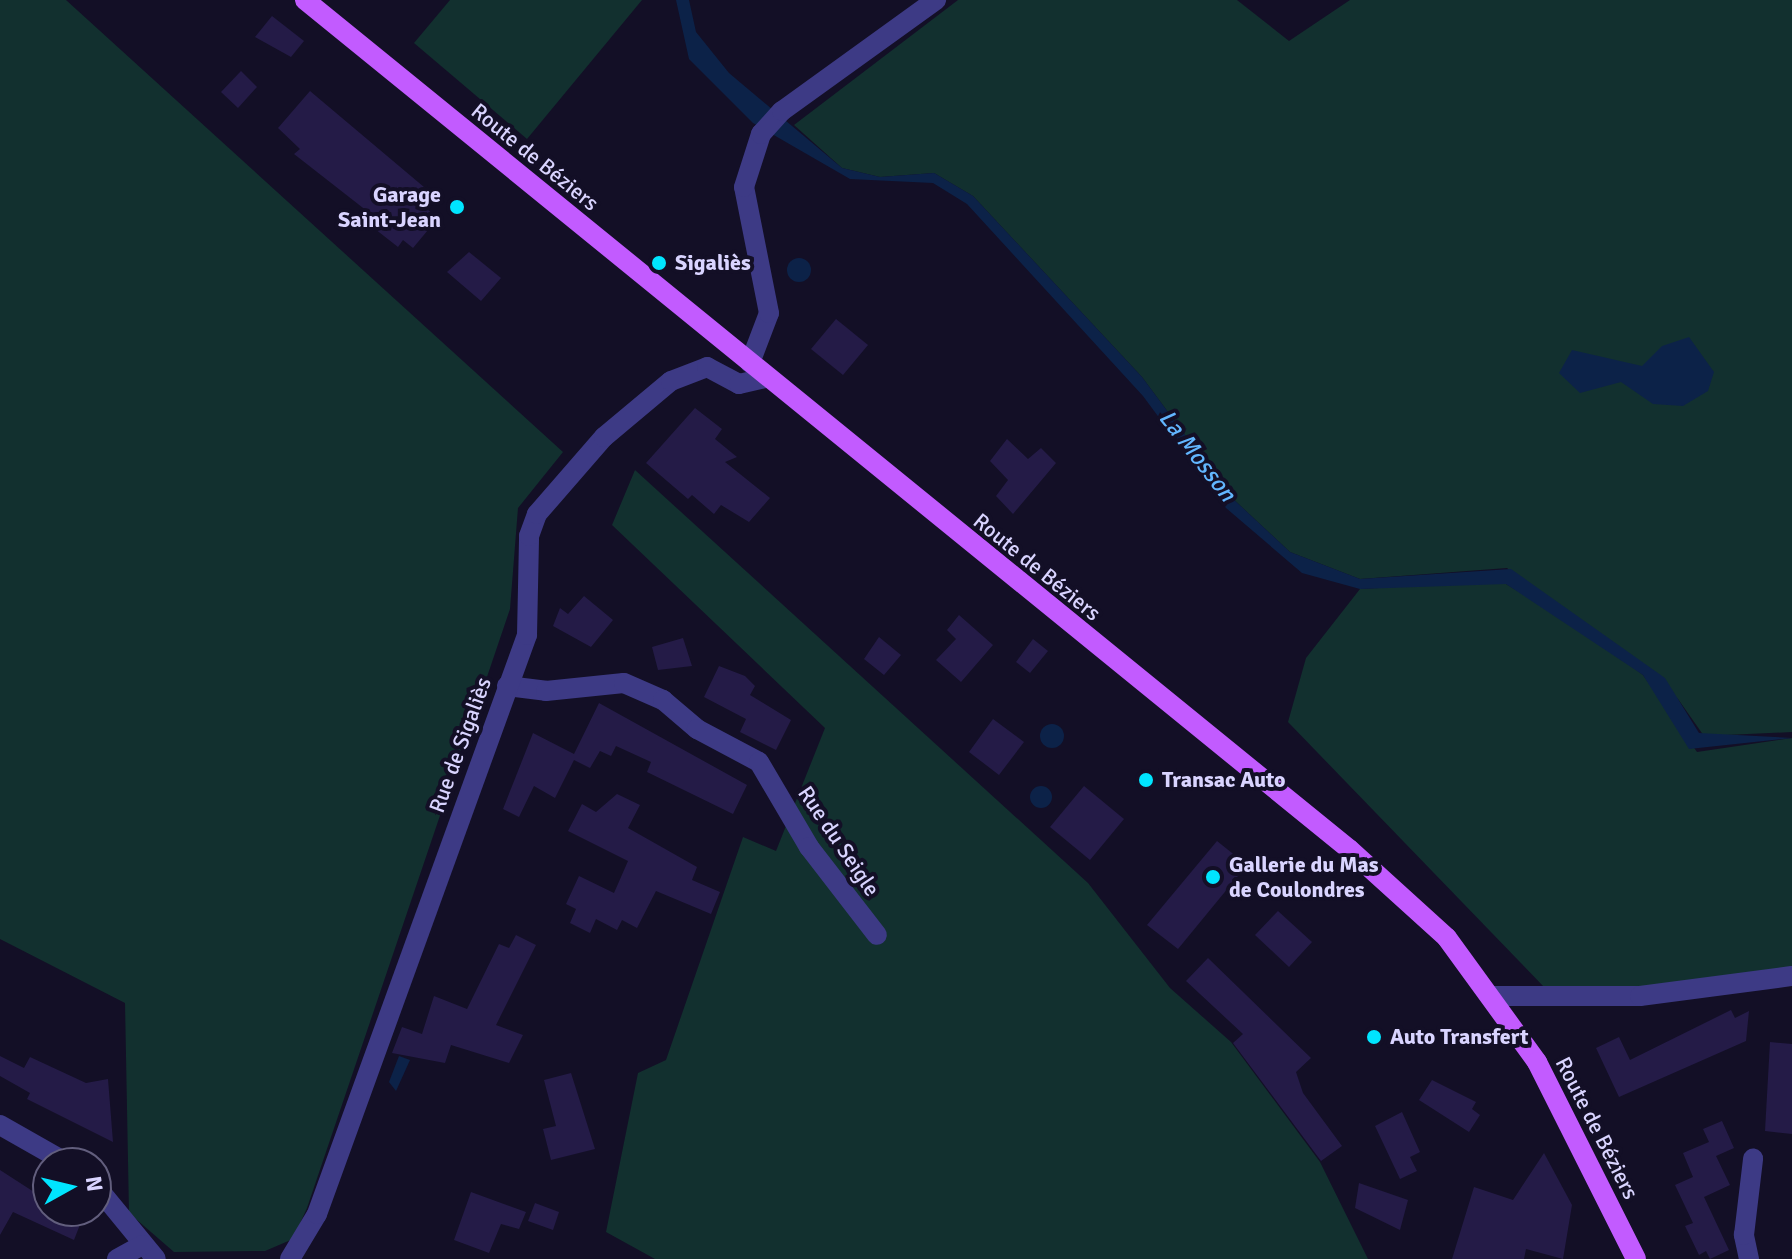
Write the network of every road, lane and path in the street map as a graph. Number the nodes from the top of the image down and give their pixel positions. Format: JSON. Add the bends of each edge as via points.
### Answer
{"nodes":[{"id":1,"x":305,"y":0,"type":"edge"},
{"id":2,"x":936,"y":0,"type":"edge"},
{"id":3,"x":750,"y":363,"type":"junction"},
{"id":4,"x":766,"y":378,"type":"junction"},
{"id":5,"x":507,"y":686,"type":"junction"},
{"id":6,"x":877,"y":935,"type":"dead end"},
{"id":7,"x":1792,"y":976,"type":"edge"},
{"id":8,"x":1495,"y":996,"type":"junction"},
{"id":9,"x":0,"y":1125,"type":"edge"},
{"id":10,"x":39,"y":1147,"type":"edge"},
{"id":11,"x":1753,"y":1159,"type":"dead end"},
{"id":12,"x":112,"y":1206,"type":"edge"},
{"id":13,"x":149,"y":1252,"type":"edge"},
{"id":14,"x":117,"y":1259,"type":"edge"},
{"id":15,"x":290,"y":1259,"type":"edge"},
{"id":16,"x":1636,"y":1259,"type":"edge"},
{"id":17,"x":1749,"y":1259,"type":"edge"}],
"edges":[{"from":1,"to":3,"type":"main road","name":"Route de Béziers"},
{"from":2,"to":3,"type":"street","via":[[782,111],[761,134],[744,187],[769,313]]},
{"from":3,"to":4,"type":"main road","name":"Route de Béziers"},
{"from":4,"to":5,"type":"street","name":"Rue de Sigaliès","via":[[739,384],[707,367],[671,381],[604,437],[546,501],[529,536],[527,635]]},
{"from":4,"to":8,"type":"main road","name":"Route de Béziers","via":[[1349,849],[1447,938]]},
{"from":5,"to":6,"type":"street","name":"Rue du Seigle","via":[[546,691],[624,683],[663,700],[697,729],[759,762],[809,847]]},
{"from":5,"to":15,"type":"street","name":"Rue de Sigaliès","via":[[317,1214]]},
{"from":7,"to":8,"type":"street","via":[[1640,996]]},
{"from":8,"to":16,"type":"main road","name":"Route de Béziers","via":[[1561,1104]]},
{"from":9,"to":10,"type":"street"},
{"from":11,"to":17,"type":"street","via":[[1744,1235]]},
{"from":12,"to":13,"type":"street"},
{"from":13,"to":14,"type":"street"}]}
